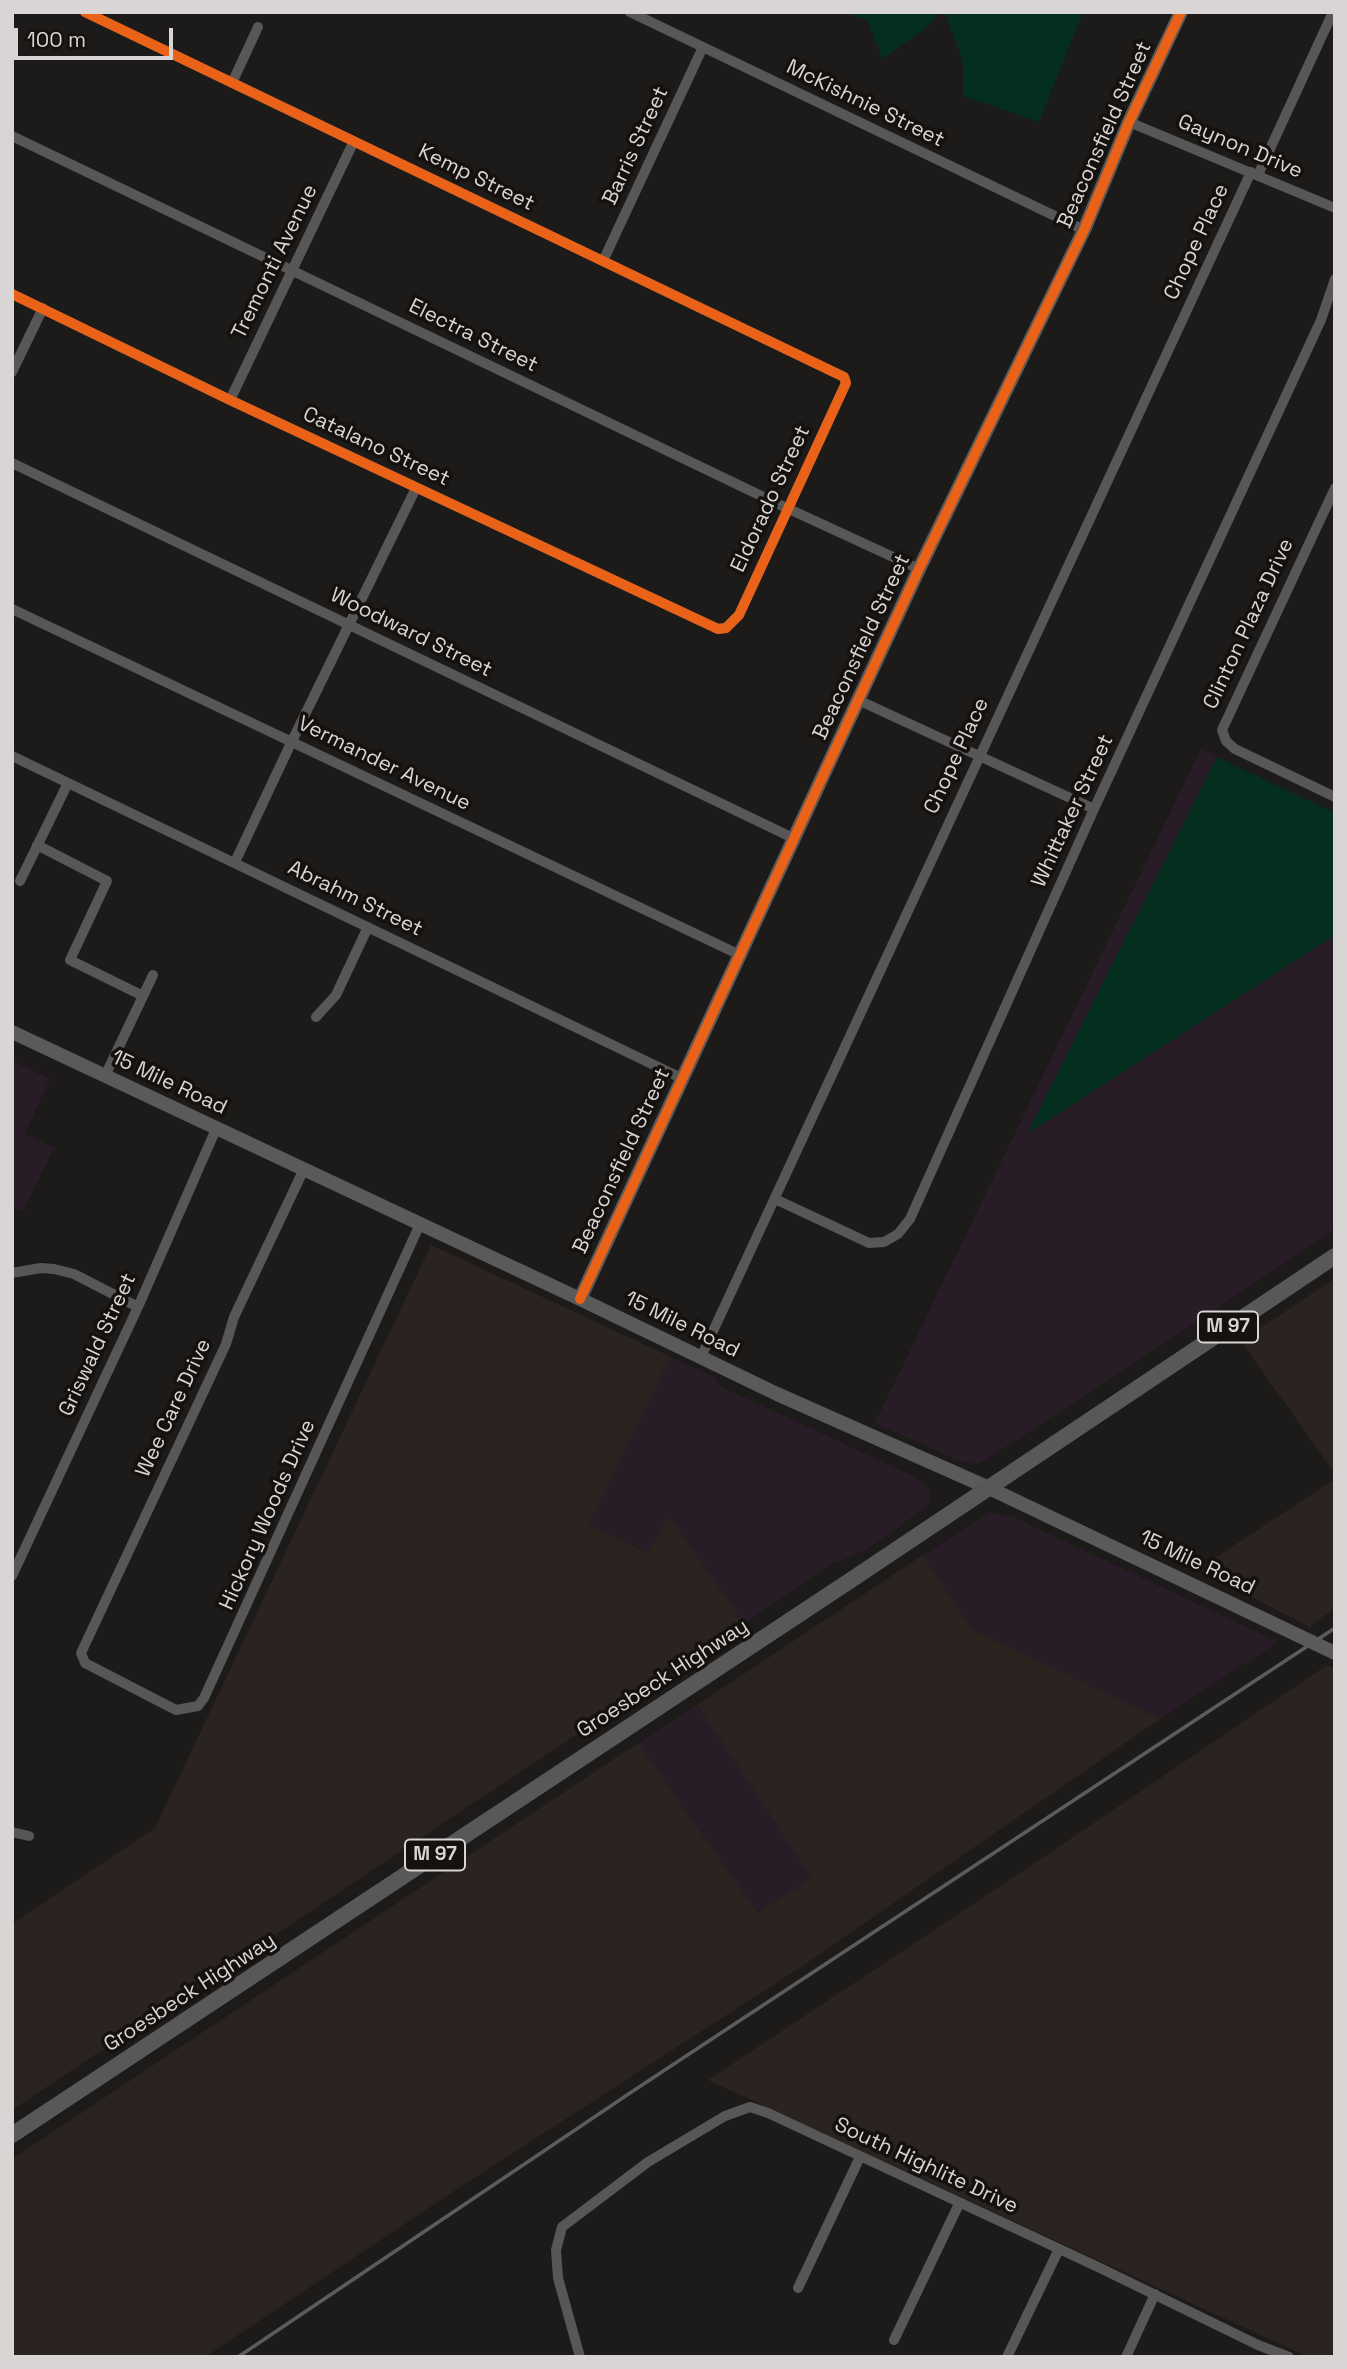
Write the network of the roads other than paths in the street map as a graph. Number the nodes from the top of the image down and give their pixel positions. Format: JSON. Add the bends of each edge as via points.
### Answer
{"nodes":[{"id":1,"x":85,"y":12,"type":"edge"},
{"id":2,"x":630,"y":12,"type":"edge"},
{"id":3,"x":1181,"y":12,"type":"edge"},
{"id":4,"x":1333,"y":12,"type":"edge"},
{"id":5,"x":258,"y":27,"type":"dead end"},
{"id":6,"x":703,"y":47,"type":"junction"},
{"id":7,"x":232,"y":83,"type":"junction"},
{"id":8,"x":1129,"y":122,"type":"junction"},
{"id":9,"x":12,"y":136,"type":"edge"},
{"id":10,"x":354,"y":141,"type":"junction"},
{"id":11,"x":1255,"y":173,"type":"junction"},
{"id":12,"x":1335,"y":208,"type":"edge"},
{"id":13,"x":1084,"y":230,"type":"junction"},
{"id":14,"x":603,"y":261,"type":"junction"},
{"id":15,"x":292,"y":270,"type":"junction"},
{"id":16,"x":1335,"y":279,"type":"edge"},
{"id":17,"x":12,"y":294,"type":"edge"},
{"id":18,"x":43,"y":308,"type":"junction"},
{"id":19,"x":12,"y":372,"type":"edge"},
{"id":20,"x":846,"y":383,"type":"joint"},
{"id":21,"x":230,"y":400,"type":"junction"},
{"id":22,"x":12,"y":463,"type":"edge"},
{"id":23,"x":416,"y":488,"type":"junction"},
{"id":24,"x":1335,"y":488,"type":"edge"},
{"id":25,"x":788,"y":508,"type":"junction"},
{"id":26,"x":919,"y":569,"type":"junction"},
{"id":27,"x":12,"y":609,"type":"edge"},
{"id":28,"x":350,"y":625,"type":"junction"},
{"id":29,"x":726,"y":628,"type":"joint"},
{"id":30,"x":858,"y":700,"type":"junction"},
{"id":31,"x":292,"y":741,"type":"junction"},
{"id":32,"x":979,"y":754,"type":"junction"},
{"id":33,"x":12,"y":756,"type":"edge"},
{"id":34,"x":68,"y":783,"type":"junction"},
{"id":35,"x":1335,"y":797,"type":"edge"},
{"id":36,"x":1094,"y":809,"type":"junction"},
{"id":37,"x":793,"y":838,"type":"junction"},
{"id":38,"x":37,"y":845,"type":"junction"},
{"id":39,"x":235,"y":862,"type":"junction"},
{"id":40,"x":20,"y":881,"type":"dead end"},
{"id":41,"x":368,"y":927,"type":"junction"},
{"id":42,"x":740,"y":955,"type":"junction"},
{"id":43,"x":153,"y":975,"type":"dead end"},
{"id":44,"x":143,"y":996,"type":"junction"},
{"id":45,"x":316,"y":1017,"type":"dead end"},
{"id":46,"x":12,"y":1032,"type":"edge"},
{"id":47,"x":105,"y":1076,"type":"junction"},
{"id":48,"x":681,"y":1078,"type":"junction"},
{"id":49,"x":216,"y":1129,"type":"junction"},
{"id":50,"x":304,"y":1169,"type":"junction"},
{"id":51,"x":775,"y":1199,"type":"junction"},
{"id":52,"x":419,"y":1224,"type":"junction"},
{"id":53,"x":1335,"y":1256,"type":"edge"},
{"id":54,"x":12,"y":1273,"type":"edge"},
{"id":55,"x":580,"y":1299,"type":"junction"},
{"id":56,"x":138,"y":1307,"type":"junction"},
{"id":57,"x":701,"y":1357,"type":"junction"},
{"id":58,"x":989,"y":1488,"type":"junction"},
{"id":59,"x":12,"y":1576,"type":"edge"},
{"id":60,"x":1335,"y":1653,"type":"edge"},
{"id":61,"x":85,"y":1663,"type":"joint"},
{"id":62,"x":12,"y":1832,"type":"edge"},
{"id":63,"x":29,"y":1836,"type":"dead end"},
{"id":64,"x":12,"y":2135,"type":"edge"},
{"id":65,"x":860,"y":2157,"type":"junction"},
{"id":66,"x":960,"y":2204,"type":"junction"},
{"id":67,"x":1059,"y":2249,"type":"junction"},
{"id":68,"x":798,"y":2288,"type":"dead end"},
{"id":69,"x":1156,"y":2294,"type":"junction"},
{"id":70,"x":894,"y":2340,"type":"dead end"},
{"id":71,"x":1258,"y":2345,"type":"junction"},
{"id":72,"x":580,"y":2357,"type":"edge"},
{"id":73,"x":1007,"y":2357,"type":"edge"},
{"id":74,"x":1126,"y":2357,"type":"edge"},
{"id":75,"x":1252,"y":2357,"type":"edge"},
{"id":76,"x":1289,"y":2357,"type":"edge"}],
"edges":[{"from":1,"to":7,"type":"street","name":"Kemp Street"},
{"from":2,"to":6,"type":"street","name":"McKishnie Street"},
{"from":3,"to":8,"type":"main road","name":"Beaconsfield Street"},
{"from":4,"to":11,"type":"street","name":"Chope Place"},
{"from":5,"to":7,"type":"street"},
{"from":6,"to":13,"type":"street","name":"McKishnie Street"},
{"from":6,"to":14,"type":"street","name":"Barris Street"},
{"from":7,"to":10,"type":"street","name":"Kemp Street"},
{"from":8,"to":11,"type":"street","name":"Gaynon Drive"},
{"from":8,"to":13,"type":"main road","name":"Beaconsfield Street"},
{"from":9,"to":15,"type":"street","name":"Electra Street"},
{"from":10,"to":14,"type":"street","name":"Kemp Street"},
{"from":10,"to":15,"type":"street","name":"Tremonti Avenue"},
{"from":11,"to":12,"type":"street","name":"Gaynon Drive"},
{"from":11,"to":32,"type":"street","name":"Chope Place"},
{"from":13,"to":26,"type":"main road","name":"Beaconsfield Street"},
{"from":14,"to":20,"type":"street","name":"Kemp Street","via":[[844,377]]},
{"from":15,"to":21,"type":"street","name":"Tremonti Avenue"},
{"from":15,"to":25,"type":"street","name":"Electra Street"},
{"from":16,"to":36,"type":"street","name":"Whittaker Street","via":[[1321,320]]},
{"from":17,"to":18,"type":"street","name":"Catalano Street"},
{"from":18,"to":19,"type":"street"},
{"from":18,"to":21,"type":"street","name":"Catalano Street"},
{"from":20,"to":25,"type":"street","name":"Eldorado Street"},
{"from":21,"to":23,"type":"street","name":"Catalano Street"},
{"from":22,"to":28,"type":"street","name":"Woodward Street"},
{"from":23,"to":28,"type":"street"},
{"from":23,"to":29,"type":"street","name":"Catalano Street","via":[[710,626]]},
{"from":24,"to":35,"type":"street","name":"Clinton Plaza Drive","via":[[1222,730],[1235,749]]},
{"from":25,"to":26,"type":"street","name":"Electra Street"},
{"from":25,"to":29,"type":"street","name":"Eldorado Street","via":[[739,615]]},
{"from":26,"to":30,"type":"main road","name":"Beaconsfield Street"},
{"from":27,"to":31,"type":"street","name":"Vermander Avenue"},
{"from":28,"to":31,"type":"street"},
{"from":28,"to":37,"type":"street","name":"Woodward Street"},
{"from":30,"to":32,"type":"street"},
{"from":30,"to":37,"type":"main road","name":"Beaconsfield Street"},
{"from":31,"to":39,"type":"street"},
{"from":31,"to":42,"type":"street","name":"Vermander Avenue"},
{"from":32,"to":36,"type":"street"},
{"from":32,"to":51,"type":"street","name":"Chope Place"},
{"from":33,"to":34,"type":"street","name":"Abrahm Street"},
{"from":34,"to":38,"type":"street"},
{"from":34,"to":39,"type":"street","name":"Abrahm Street"},
{"from":36,"to":51,"type":"street","name":"Whittaker Street","via":[[904,1227],[884,1242],[869,1243]]},
{"from":37,"to":42,"type":"main road","name":"Beaconsfield Street"},
{"from":38,"to":40,"type":"street"},
{"from":38,"to":44,"type":"street","via":[[107,881],[70,960]]},
{"from":39,"to":41,"type":"street","name":"Abrahm Street"},
{"from":41,"to":45,"type":"street","via":[[336,995]]},
{"from":41,"to":48,"type":"street","name":"Abrahm Street"},
{"from":42,"to":48,"type":"main road","name":"Beaconsfield Street"},
{"from":43,"to":44,"type":"street"},
{"from":44,"to":47,"type":"street"},
{"from":46,"to":47,"type":"main road","name":"15 Mile Road"},
{"from":47,"to":49,"type":"main road","name":"15 Mile Road"},
{"from":48,"to":55,"type":"main road","name":"Beaconsfield Street"},
{"from":49,"to":50,"type":"main road","name":"15 Mile Road"},
{"from":49,"to":56,"type":"street","name":"Griswald Street"},
{"from":50,"to":52,"type":"main road","name":"15 Mile Road"},
{"from":50,"to":61,"type":"street","name":"Wee Care Drive","via":[[81,1653]]},
{"from":51,"to":57,"type":"street","name":"Chope Place"},
{"from":52,"to":55,"type":"main road","name":"15 Mile Road"},
{"from":52,"to":61,"type":"street","name":"Hickory Woods Drive","via":[[204,1699],[198,1706],[176,1710]]},
{"from":53,"to":58,"type":"main road","name":"Groesbeck Highway","number":"M 97"},
{"from":54,"to":56,"type":"street","via":[[41,1268],[64,1271]]},
{"from":55,"to":57,"type":"main road","name":"15 Mile Road"},
{"from":56,"to":59,"type":"street","name":"Griswald Street"},
{"from":57,"to":58,"type":"main road","name":"15 Mile Road"},
{"from":58,"to":60,"type":"main road","name":"15 Mile Road"},
{"from":58,"to":64,"type":"main road","name":"Groesbeck Highway","number":"M 97"},
{"from":62,"to":63,"type":"street"},
{"from":65,"to":66,"type":"street","name":"South Highlite Drive"},
{"from":65,"to":68,"type":"street"},
{"from":65,"to":72,"type":"street","name":"South Highlite Drive","via":[[750,2107],[725,2116],[648,2162],[562,2227],[556,2250],[558,2278]]},
{"from":66,"to":67,"type":"street","name":"South Highlite Drive"},
{"from":66,"to":70,"type":"street"},
{"from":67,"to":69,"type":"street","name":"South Highlite Drive"},
{"from":67,"to":73,"type":"street"},
{"from":69,"to":71,"type":"street","name":"South Highlite Drive"},
{"from":69,"to":74,"type":"street"},
{"from":71,"to":75,"type":"street"},
{"from":71,"to":76,"type":"street","name":"South Highlite Drive"}]}
